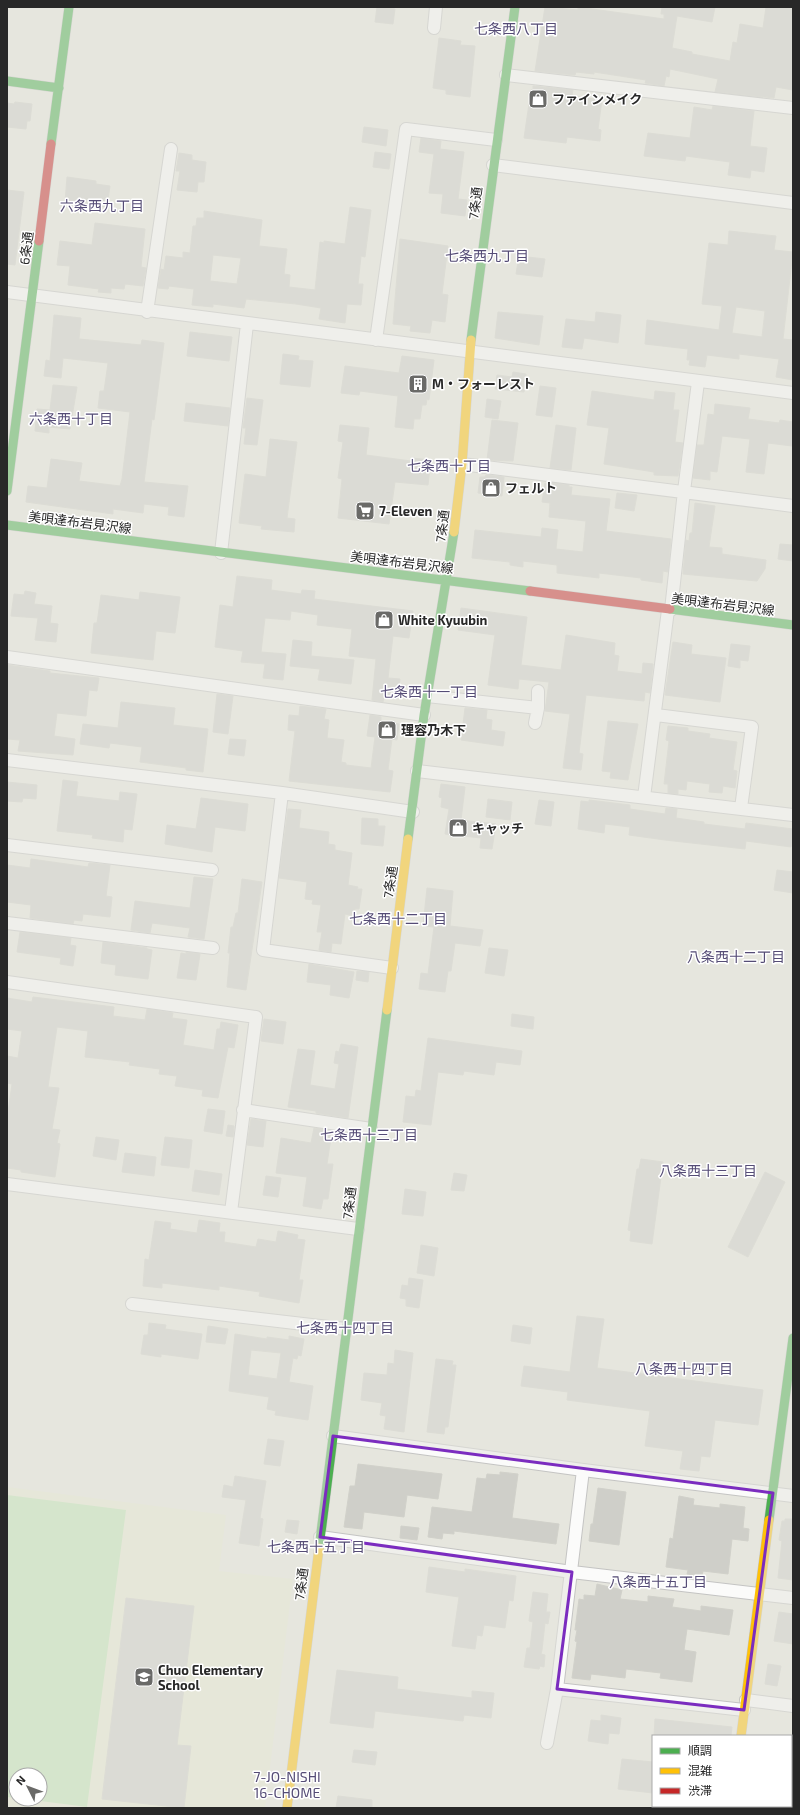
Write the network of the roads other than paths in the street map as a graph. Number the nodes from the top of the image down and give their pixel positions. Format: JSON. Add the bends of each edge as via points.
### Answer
{"nodes":[{"id":1,"x":69,"y":7,"type":"edge"},
{"id":2,"x":436,"y":7,"type":"edge"},
{"id":3,"x":515,"y":7,"type":"edge"},
{"id":4,"x":434,"y":28,"type":"dead end"},
{"id":5,"x":506,"y":75,"type":"junction"},
{"id":6,"x":7,"y":81,"type":"edge"},
{"id":7,"x":59,"y":88,"type":"junction"},
{"id":8,"x":793,"y":108,"type":"edge"},
{"id":9,"x":496,"y":140,"type":"junction"},
{"id":10,"x":171,"y":149,"type":"dead end"},
{"id":11,"x":493,"y":165,"type":"junction"},
{"id":12,"x":793,"y":203,"type":"edge"},
{"id":13,"x":7,"y":292,"type":"edge"},
{"id":14,"x":33,"y":296,"type":"junction"},
{"id":15,"x":147,"y":312,"type":"junction"},
{"id":16,"x":247,"y":324,"type":"junction"},
{"id":17,"x":376,"y":340,"type":"junction"},
{"id":18,"x":469,"y":352,"type":"junction"},
{"id":19,"x":698,"y":382,"type":"junction"},
{"id":20,"x":793,"y":393,"type":"edge"},
{"id":21,"x":462,"y":464,"type":"junction"},
{"id":22,"x":7,"y":491,"type":"edge"},
{"id":23,"x":684,"y":491,"type":"junction"},
{"id":24,"x":793,"y":506,"type":"edge"},
{"id":25,"x":7,"y":526,"type":"edge"},
{"id":26,"x":221,"y":553,"type":"junction"},
{"id":27,"x":446,"y":580,"type":"junction"},
{"id":28,"x":670,"y":610,"type":"junction"},
{"id":29,"x":793,"y":625,"type":"edge"},
{"id":30,"x":7,"y":657,"type":"edge"},
{"id":31,"x":538,"y":691,"type":"dead end"},
{"id":32,"x":427,"y":696,"type":"junction"},
{"id":33,"x":538,"y":708,"type":"junction"},
{"id":34,"x":424,"y":715,"type":"junction"},
{"id":35,"x":656,"y":715,"type":"junction"},
{"id":36,"x":535,"y":723,"type":"dead end"},
{"id":37,"x":7,"y":760,"type":"edge"},
{"id":38,"x":417,"y":771,"type":"junction"},
{"id":39,"x":282,"y":793,"type":"junction"},
{"id":40,"x":644,"y":797,"type":"junction"},
{"id":41,"x":741,"y":808,"type":"junction"},
{"id":42,"x":413,"y":812,"type":"junction"},
{"id":43,"x":793,"y":815,"type":"edge"},
{"id":44,"x":7,"y":845,"type":"edge"},
{"id":45,"x":212,"y":870,"type":"dead end"},
{"id":46,"x":7,"y":923,"type":"edge"},
{"id":47,"x":213,"y":948,"type":"dead end"},
{"id":48,"x":392,"y":968,"type":"junction"},
{"id":49,"x":7,"y":982,"type":"edge"},
{"id":50,"x":243,"y":1110,"type":"junction"},
{"id":51,"x":371,"y":1129,"type":"junction"},
{"id":52,"x":7,"y":1184,"type":"edge"},
{"id":53,"x":231,"y":1212,"type":"junction"},
{"id":54,"x":358,"y":1229,"type":"junction"},
{"id":55,"x":132,"y":1304,"type":"dead end"},
{"id":56,"x":346,"y":1329,"type":"junction"},
{"id":57,"x":793,"y":1338,"type":"edge"},
{"id":58,"x":333,"y":1436,"type":"junction"},
{"id":59,"x":583,"y":1470,"type":"junction"},
{"id":60,"x":773,"y":1493,"type":"junction"},
{"id":61,"x":793,"y":1496,"type":"edge"},
{"id":62,"x":320,"y":1537,"type":"junction"},
{"id":63,"x":572,"y":1572,"type":"junction"},
{"id":64,"x":759,"y":1594,"type":"junction"},
{"id":65,"x":793,"y":1598,"type":"edge"},
{"id":66,"x":557,"y":1689,"type":"junction"},
{"id":67,"x":745,"y":1705,"type":"junction"},
{"id":68,"x":793,"y":1706,"type":"edge"},
{"id":69,"x":741,"y":1735,"type":"edge"},
{"id":70,"x":547,"y":1743,"type":"dead end"},
{"id":71,"x":287,"y":1808,"type":"edge"}],
"edges":[{"from":1,"to":7,"type":"street","name":"6条通"},
{"from":2,"to":4,"type":"street"},
{"from":3,"to":5,"type":"street","name":"7条通"},
{"from":5,"to":8,"type":"street"},
{"from":5,"to":9,"type":"street","name":"7条通"},
{"from":6,"to":7,"type":"street"},
{"from":7,"to":14,"type":"street","name":"6条通"},
{"from":9,"to":11,"type":"street","name":"7条通"},
{"from":9,"to":17,"type":"street","via":[[406,129]]},
{"from":10,"to":15,"type":"street"},
{"from":11,"to":12,"type":"street"},
{"from":11,"to":18,"type":"street","name":"7条通"},
{"from":13,"to":14,"type":"street"},
{"from":14,"to":15,"type":"street"},
{"from":14,"to":22,"type":"street","name":"6条通"},
{"from":15,"to":16,"type":"street"},
{"from":16,"to":17,"type":"street"},
{"from":16,"to":26,"type":"street"},
{"from":17,"to":18,"type":"street"},
{"from":18,"to":19,"type":"street"},
{"from":18,"to":21,"type":"street","name":"7条通"},
{"from":19,"to":20,"type":"street"},
{"from":19,"to":23,"type":"street"},
{"from":21,"to":23,"type":"street"},
{"from":21,"to":27,"type":"street","name":"7条通"},
{"from":23,"to":24,"type":"street"},
{"from":23,"to":28,"type":"street"},
{"from":25,"to":26,"type":"street","name":"美唄達布岩見沢線"},
{"from":26,"to":27,"type":"street","name":"美唄達布岩見沢線"},
{"from":27,"to":28,"type":"street","name":"美唄達布岩見沢線"},
{"from":27,"to":32,"type":"street","name":"7条通"},
{"from":28,"to":29,"type":"street","name":"美唄達布岩見沢線"},
{"from":28,"to":35,"type":"street"},
{"from":30,"to":34,"type":"street"},
{"from":31,"to":33,"type":"street"},
{"from":32,"to":33,"type":"street"},
{"from":32,"to":34,"type":"street","name":"7条通"},
{"from":33,"to":36,"type":"street"},
{"from":34,"to":38,"type":"street","name":"7条通"},
{"from":35,"to":40,"type":"street"},
{"from":35,"to":41,"type":"street","via":[[752,726]]},
{"from":37,"to":39,"type":"street"},
{"from":38,"to":40,"type":"street"},
{"from":38,"to":42,"type":"street","name":"7条通"},
{"from":39,"to":42,"type":"street"},
{"from":39,"to":48,"type":"street","via":[[263,950]]},
{"from":40,"to":41,"type":"street"},
{"from":41,"to":43,"type":"street"},
{"from":42,"to":48,"type":"street","name":"7条通"},
{"from":44,"to":45,"type":"street"},
{"from":46,"to":47,"type":"street"},
{"from":48,"to":51,"type":"street","name":"7条通"},
{"from":49,"to":50,"type":"street","via":[[256,1016]]},
{"from":50,"to":51,"type":"street"},
{"from":50,"to":53,"type":"street"},
{"from":51,"to":54,"type":"street","name":"7条通"},
{"from":52,"to":53,"type":"street"},
{"from":53,"to":54,"type":"street"},
{"from":54,"to":56,"type":"street","name":"7条通"},
{"from":55,"to":56,"type":"street"},
{"from":56,"to":58,"type":"street","name":"7条通"},
{"from":57,"to":60,"type":"street"},
{"from":58,"to":59,"type":"street"},
{"from":58,"to":62,"type":"street","name":"7条通"},
{"from":59,"to":60,"type":"street"},
{"from":59,"to":63,"type":"street"},
{"from":60,"to":61,"type":"street"},
{"from":60,"to":64,"type":"street"},
{"from":62,"to":63,"type":"street"},
{"from":62,"to":71,"type":"street","name":"7条通"},
{"from":63,"to":64,"type":"street"},
{"from":63,"to":66,"type":"street"},
{"from":64,"to":65,"type":"street"},
{"from":64,"to":67,"type":"street"},
{"from":66,"to":67,"type":"street"},
{"from":66,"to":70,"type":"street"},
{"from":67,"to":68,"type":"street"},
{"from":67,"to":69,"type":"street"}]}
